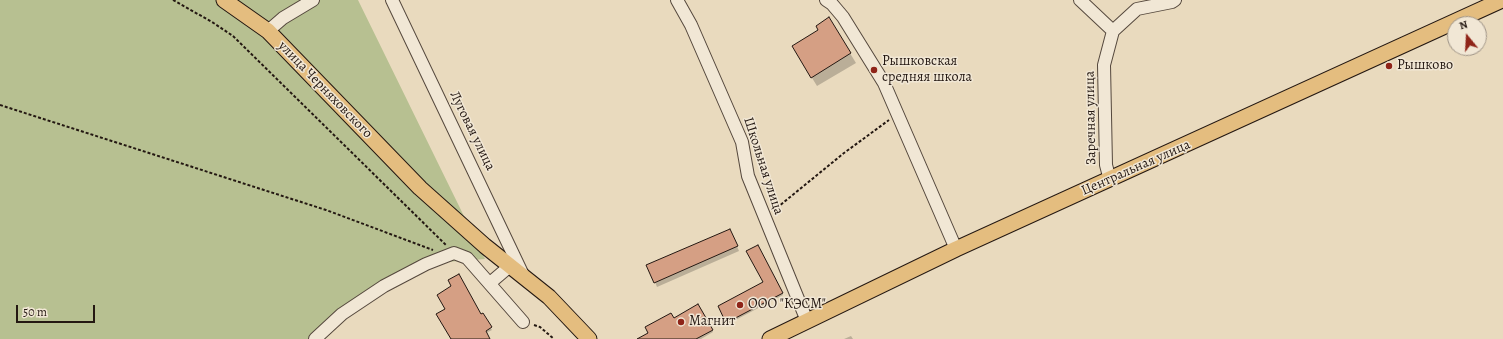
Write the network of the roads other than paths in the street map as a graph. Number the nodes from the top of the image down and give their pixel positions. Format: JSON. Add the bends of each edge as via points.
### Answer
{"nodes":[{"id":1,"x":224,"y":0,"type":"edge"},
{"id":2,"x":313,"y":0,"type":"edge"},
{"id":3,"x":392,"y":0,"type":"edge"},
{"id":4,"x":677,"y":0,"type":"edge"},
{"id":5,"x":826,"y":0,"type":"edge"},
{"id":6,"x":1080,"y":0,"type":"edge"},
{"id":7,"x":1175,"y":0,"type":"edge"},
{"id":8,"x":1502,"y":0,"type":"edge"},
{"id":9,"x":268,"y":31,"type":"junction"},
{"id":10,"x":1113,"y":31,"type":"junction"},
{"id":11,"x":1110,"y":180,"type":"junction"},
{"id":12,"x":956,"y":249,"type":"junction"},
{"id":13,"x":510,"y":266,"type":"junction"},
{"id":14,"x":524,"y":276,"type":"junction"},
{"id":15,"x":490,"y":283,"type":"junction"},
{"id":16,"x":807,"y":321,"type":"junction"},
{"id":17,"x":523,"y":322,"type":"road end"},
{"id":18,"x":316,"y":339,"type":"edge"},
{"id":19,"x":589,"y":339,"type":"edge"},
{"id":20,"x":770,"y":339,"type":"edge"}],
"edges":[{"from":1,"to":9,"type":"main road","name":"улица Черняховского"},
{"from":2,"to":9,"type":"street"},
{"from":3,"to":14,"type":"street","name":"Луговая улица"},
{"from":4,"to":16,"type":"street","name":"Школьная улица","via":[[691,25],[742,142],[748,176]]},
{"from":5,"to":12,"type":"street","via":[[843,17],[884,83]]},
{"from":6,"to":10,"type":"street"},
{"from":7,"to":10,"type":"street","via":[[1137,9]]},
{"from":8,"to":11,"type":"main road","name":"Центральная улица"},
{"from":9,"to":13,"type":"main road","name":"улица Черняховского","via":[[420,188]]},
{"from":10,"to":11,"type":"street","name":"Заречная улица","via":[[1104,65],[1106,165]]},
{"from":11,"to":12,"type":"main road","name":"Центральная улица"},
{"from":12,"to":16,"type":"main road","name":"Центральная улица"},
{"from":13,"to":14,"type":"main road","name":"улица Черняховского"},
{"from":13,"to":15,"type":"street"},
{"from":14,"to":19,"type":"main road","name":"улица Черняховского","via":[[549,297]]},
{"from":15,"to":17,"type":"street"},
{"from":15,"to":18,"type":"street","via":[[467,258],[451,254],[384,286],[342,314]]},
{"from":16,"to":20,"type":"main road","name":"Центральная улица"}]}
